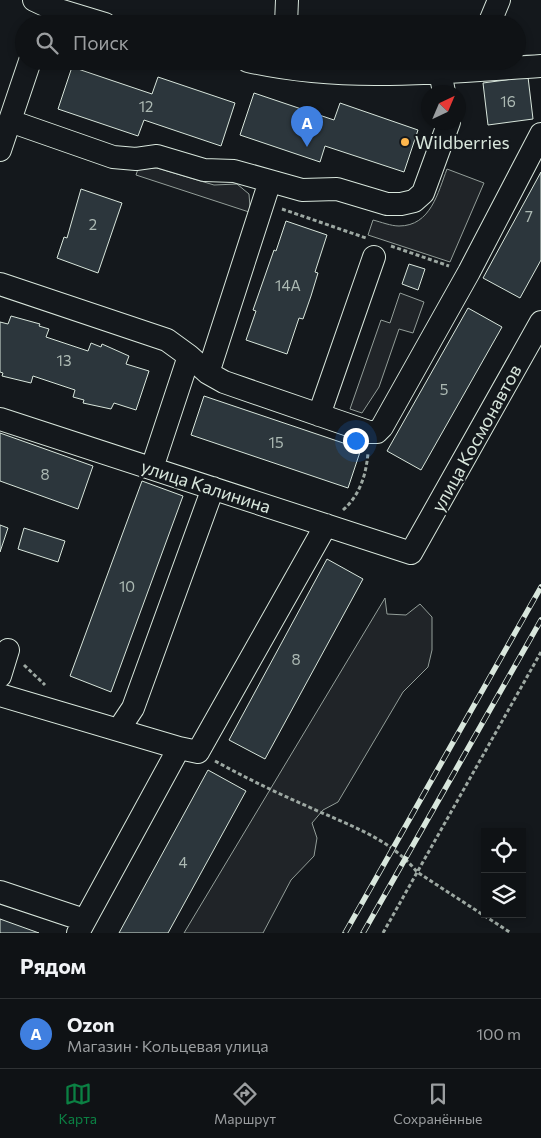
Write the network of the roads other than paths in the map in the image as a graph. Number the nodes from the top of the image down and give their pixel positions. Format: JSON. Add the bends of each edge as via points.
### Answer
{"nodes":[{"id":1,"x":287,"y":0,"type":"edge"},
{"id":2,"x":499,"y":0,"type":"edge"},
{"id":3,"x":44,"y":8,"type":"edge"},
{"id":4,"x":71,"y":15,"type":"edge"},
{"id":5,"x":286,"y":15,"type":"edge"},
{"id":6,"x":493,"y":15,"type":"edge"},
{"id":7,"x":526,"y":66,"type":"edge"},
{"id":8,"x":541,"y":66,"type":"edge"},
{"id":9,"x":27,"y":70,"type":"edge"},
{"id":10,"x":344,"y":70,"type":"edge"},
{"id":11,"x":464,"y":70,"type":"edge"},
{"id":12,"x":442,"y":82,"type":"edge"},
{"id":13,"x":10,"y":121,"type":"junction"},
{"id":14,"x":446,"y":130,"type":"edge"},
{"id":15,"x":541,"y":134,"type":"edge"},
{"id":16,"x":0,"y":150,"type":"edge"},
{"id":17,"x":270,"y":181,"type":"junction"},
{"id":18,"x":374,"y":257,"type":"dead end"},
{"id":19,"x":0,"y":284,"type":"edge"},
{"id":20,"x":541,"y":322,"type":"edge"},
{"id":21,"x":189,"y":356,"type":"junction"},
{"id":22,"x":208,"y":373,"type":"junction"},
{"id":23,"x":320,"y":414,"type":"junction"},
{"id":24,"x":0,"y":419,"type":"edge"},
{"id":25,"x":152,"y":468,"type":"junction"},
{"id":26,"x":213,"y":488,"type":"junction"},
{"id":27,"x":326,"y":525,"type":"junction"},
{"id":28,"x":411,"y":553,"type":"joint"},
{"id":29,"x":8,"y":650,"type":"dead end"},
{"id":30,"x":0,"y":676,"type":"edge"},
{"id":31,"x":0,"y":695,"type":"edge"},
{"id":32,"x":119,"y":729,"type":"junction"},
{"id":33,"x":188,"y":750,"type":"junction"},
{"id":34,"x":0,"y":892,"type":"edge"},
{"id":35,"x":81,"y":927,"type":"edge"}],
"edges":[{"from":1,"to":5,"type":"street"},
{"from":2,"to":6,"type":"street"},
{"from":3,"to":4,"type":"street"},
{"from":7,"to":8,"type":"street"},
{"from":9,"to":13,"type":"street"},
{"from":10,"to":12,"type":"street"},
{"from":11,"to":12,"type":"street"},
{"from":13,"to":16,"type":"street"},
{"from":13,"to":17,"type":"street","via":[[113,157],[136,159],[157,156],[204,170],[247,173]]},
{"from":14,"to":17,"type":"street","via":[[423,193],[414,201],[387,204],[337,189],[302,190]]},
{"from":15,"to":23,"type":"street","via":[[469,272],[382,427],[377,432],[369,432]]},
{"from":17,"to":22,"type":"street"},
{"from":18,"to":23,"type":"street"},
{"from":19,"to":21,"type":"street","via":[[167,340]]},
{"from":20,"to":28,"type":"street","name":"улица Космонавтов"},
{"from":21,"to":22,"type":"street"},
{"from":21,"to":25,"type":"street"},
{"from":22,"to":23,"type":"street","via":[[224,382]]},
{"from":24,"to":25,"type":"street","name":"улица Калинина"},
{"from":25,"to":26,"type":"street","name":"улица Калинина"},
{"from":26,"to":27,"type":"street","name":"улица Калинина"},
{"from":26,"to":32,"type":"street","via":[[133,708]]},
{"from":27,"to":28,"type":"street","name":"улица Калинина"},
{"from":27,"to":33,"type":"street"},
{"from":29,"to":30,"type":"street"},
{"from":31,"to":32,"type":"street"},
{"from":32,"to":33,"type":"street"},
{"from":33,"to":35,"type":"street"},
{"from":34,"to":35,"type":"street"}]}
